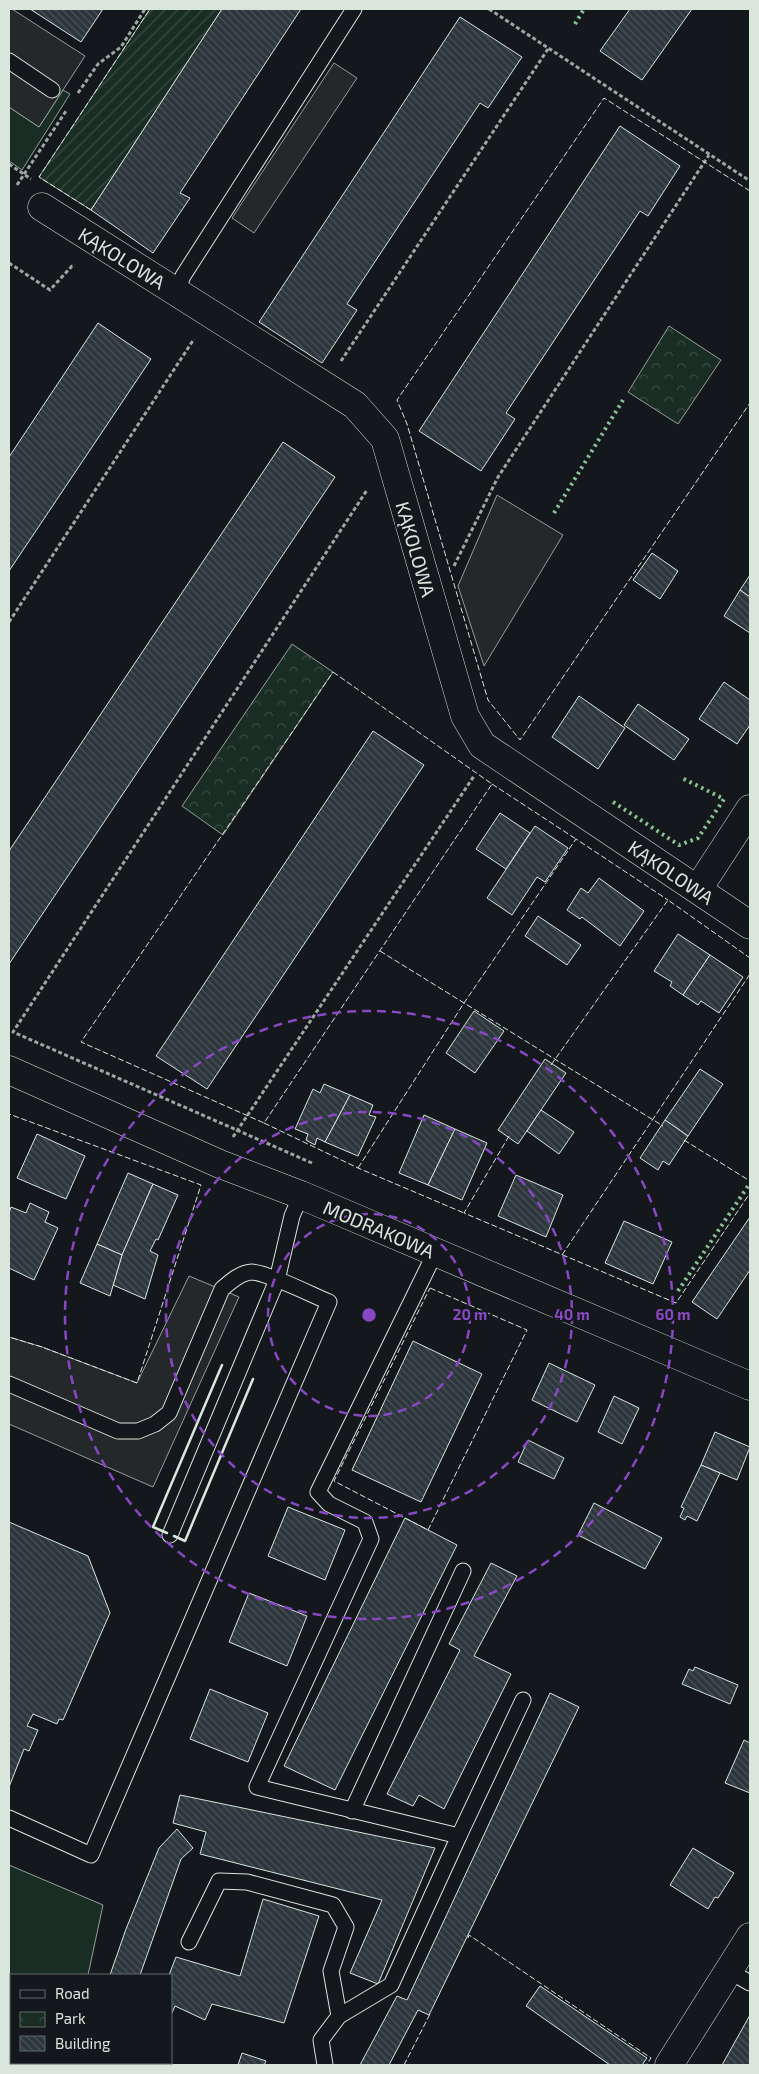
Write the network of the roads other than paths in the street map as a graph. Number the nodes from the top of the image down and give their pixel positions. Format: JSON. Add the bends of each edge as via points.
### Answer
{"nodes":[{"id":1,"x":354,"y":9,"type":"edge"},
{"id":2,"x":9,"y":61,"type":"edge"},
{"id":3,"x":52,"y":90,"type":"dead end"},
{"id":4,"x":42,"y":208,"type":"dead end"},
{"id":5,"x":176,"y":293,"type":"junction"},
{"id":6,"x":750,"y":809,"type":"edge"},
{"id":7,"x":698,"y":889,"type":"junction"},
{"id":8,"x":750,"y":924,"type":"edge"},
{"id":9,"x":10,"y":1075,"type":"edge"},
{"id":10,"x":301,"y":1196,"type":"junction"},
{"id":11,"x":435,"y":1253,"type":"junction"},
{"id":12,"x":277,"y":1280,"type":"junction"},
{"id":13,"x":9,"y":1384,"type":"edge"},
{"id":14,"x":750,"y":1386,"type":"edge"},
{"id":15,"x":170,"y":1534,"type":"dead end"},
{"id":16,"x":462,"y":1571,"type":"dead end"},
{"id":17,"x":523,"y":1700,"type":"dead end"},
{"id":18,"x":352,"y":1810,"type":"junction"},
{"id":19,"x":9,"y":1818,"type":"edge"},
{"id":20,"x":459,"y":1836,"type":"junction"},
{"id":21,"x":750,"y":1937,"type":"edge"},
{"id":22,"x":189,"y":1942,"type":"dead end"},
{"id":23,"x":740,"y":1977,"type":"edge"},
{"id":24,"x":339,"y":2016,"type":"junction"},
{"id":25,"x":325,"y":2065,"type":"edge"},
{"id":26,"x":669,"y":2065,"type":"edge"}],
"edges":[{"from":1,"to":5,"type":"lane","via":[[183,276]]},
{"from":2,"to":3,"type":"lane"},
{"from":4,"to":5,"type":"street","name":"KĄKOLOWA"},
{"from":5,"to":7,"type":"street","name":"KĄKOLOWA","via":[[355,405],[384,439],[465,716],[482,745]]},
{"from":6,"to":7,"type":"street"},
{"from":7,"to":8,"type":"street","name":"KĄKOLOWA"},
{"from":9,"to":10,"type":"street","name":"MODRAKOWA"},
{"from":10,"to":11,"type":"street","name":"MODRAKOWA"},
{"from":10,"to":12,"type":"lane","via":[[292,1216]]},
{"from":11,"to":14,"type":"street","name":"MODRAKOWA"},
{"from":11,"to":18,"type":"lane","via":[[318,1492],[330,1504],[365,1522],[372,1539],[257,1787]]},
{"from":12,"to":13,"type":"lane","via":[[251,1272],[234,1278],[222,1290],[169,1413],[156,1424],[138,1431],[118,1431]]},
{"from":12,"to":15,"type":"lane"},
{"from":12,"to":19,"type":"lane","via":[[328,1302],[91,1855]]},
{"from":16,"to":18,"type":"lane"},
{"from":17,"to":20,"type":"lane"},
{"from":18,"to":20,"type":"lane"},
{"from":20,"to":24,"type":"lane","via":[[391,1985]]},
{"from":21,"to":23,"type":"street"},
{"from":22,"to":24,"type":"lane","via":[[219,1881],[248,1882],[333,1905],[346,1927],[331,1971]]},
{"from":23,"to":26,"type":"street"},
{"from":24,"to":25,"type":"lane","via":[[321,2040]]}]}
